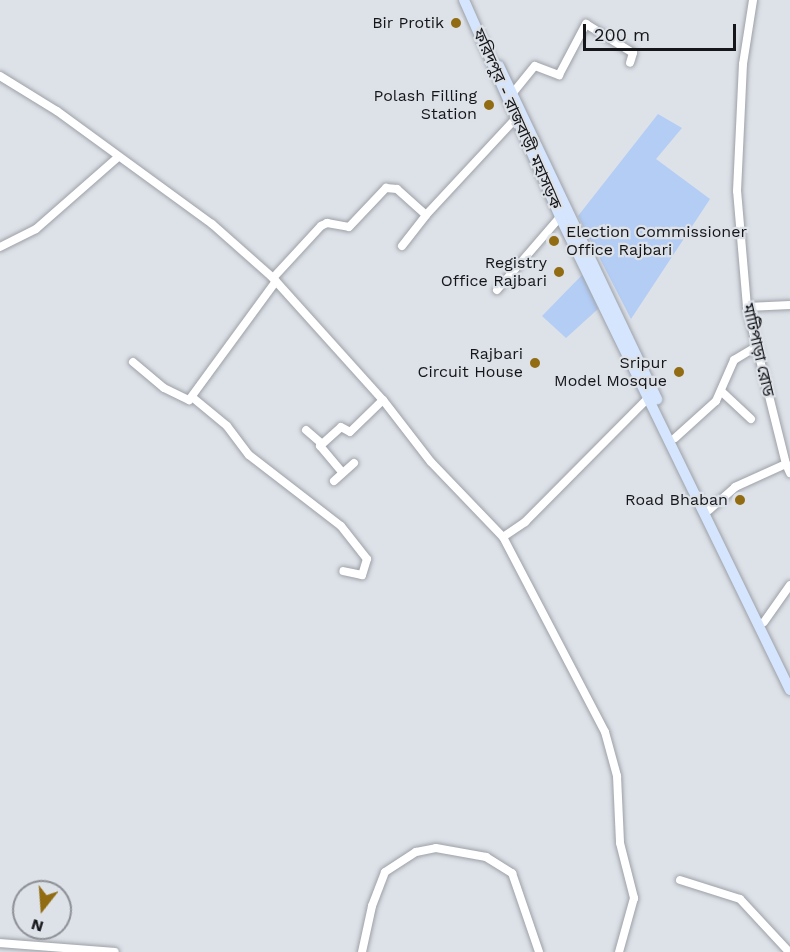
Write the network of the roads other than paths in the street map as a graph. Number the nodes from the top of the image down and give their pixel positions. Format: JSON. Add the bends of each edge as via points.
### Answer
{"nodes":[{"id":1,"x":464,"y":0,"type":"edge"},
{"id":2,"x":470,"y":0,"type":"edge"},
{"id":3,"x":753,"y":0,"type":"edge"},
{"id":4,"x":630,"y":63,"type":"dead end"},
{"id":5,"x":0,"y":76,"type":"edge"},
{"id":6,"x":512,"y":94,"type":"junction"},
{"id":7,"x":517,"y":116,"type":"junction"},
{"id":8,"x":117,"y":158,"type":"junction"},
{"id":9,"x":426,"y":216,"type":"junction"},
{"id":10,"x":560,"y":217,"type":"junction"},
{"id":11,"x":402,"y":246,"type":"dead end"},
{"id":12,"x":0,"y":247,"type":"edge"},
{"id":13,"x":274,"y":280,"type":"junction"},
{"id":14,"x":497,"y":290,"type":"dead end"},
{"id":15,"x":790,"y":305,"type":"edge"},
{"id":16,"x":747,"y":307,"type":"junction"},
{"id":17,"x":756,"y":347,"type":"junction"},
{"id":18,"x":133,"y":362,"type":"dead end"},
{"id":19,"x":722,"y":391,"type":"junction"},
{"id":20,"x":192,"y":397,"type":"junction"},
{"id":21,"x":648,"y":398,"type":"junction"},
{"id":22,"x":383,"y":400,"type":"junction"},
{"id":23,"x":751,"y":419,"type":"dead end"},
{"id":24,"x":306,"y":430,"type":"dead end"},
{"id":25,"x":675,"y":438,"type":"junction"},
{"id":26,"x":322,"y":444,"type":"junction"},
{"id":27,"x":354,"y":463,"type":"dead end"},
{"id":28,"x":786,"y":464,"type":"junction"},
{"id":29,"x":342,"y":472,"type":"junction"},
{"id":30,"x":790,"y":473,"type":"edge"},
{"id":31,"x":334,"y":481,"type":"dead end"},
{"id":32,"x":709,"y":510,"type":"junction"},
{"id":33,"x":503,"y":537,"type":"junction"},
{"id":34,"x":343,"y":571,"type":"dead end"},
{"id":35,"x":790,"y":585,"type":"edge"},
{"id":36,"x":764,"y":622,"type":"junction"},
{"id":37,"x":790,"y":674,"type":"edge"},
{"id":38,"x":790,"y":690,"type":"edge"},
{"id":39,"x":681,"y":880,"type":"dead end"},
{"id":40,"x":0,"y":943,"type":"edge"},
{"id":41,"x":116,"y":952,"type":"edge"},
{"id":42,"x":362,"y":952,"type":"edge"},
{"id":43,"x":539,"y":952,"type":"edge"},
{"id":44,"x":619,"y":952,"type":"edge"},
{"id":45,"x":789,"y":952,"type":"edge"}],
"edges":[{"from":1,"to":7,"type":"main road","name":"ফরিদপুর - রাজবাড়ী মহাসড়ক"},
{"from":2,"to":6,"type":"main road","name":"ফরিদপুর - রাজবাড়ী মহাসড়ক"},
{"from":3,"to":16,"type":"street","name":"মাটিপাড়া রোড","via":[[743,64],[737,191]]},
{"from":4,"to":6,"type":"street","via":[[633,53],[586,24],[560,75],[535,66]]},
{"from":5,"to":8,"type":"street","via":[[57,111]]},
{"from":6,"to":7,"type":"main road","name":"ফরিদপুর - রাজবাড়ী মহাসড়ক"},
{"from":7,"to":9,"type":"street"},
{"from":7,"to":10,"type":"main road","name":"ফরিদপুর - রাজবাড়ী মহাসড়ক"},
{"from":7,"to":25,"type":"main road","name":"ফরিদপুর - রাজবাড়ী মহাসড়ক"},
{"from":8,"to":12,"type":"street","via":[[36,229]]},
{"from":8,"to":13,"type":"street","via":[[212,224]]},
{"from":9,"to":11,"type":"street"},
{"from":9,"to":13,"type":"street","via":[[397,189],[386,188],[349,227],[327,223],[321,226]]},
{"from":10,"to":14,"type":"street"},
{"from":10,"to":21,"type":"main road","name":"ফরিদপুর - রাজবাড়ী মহাসড়ক"},
{"from":13,"to":20,"type":"street"},
{"from":13,"to":22,"type":"street"},
{"from":15,"to":16,"type":"street"},
{"from":16,"to":17,"type":"street","name":"মাটিপাড়া রোড"},
{"from":17,"to":19,"type":"street","via":[[730,365]]},
{"from":17,"to":28,"type":"street","name":"মাটিপাড়া রোড"},
{"from":18,"to":20,"type":"street","via":[[164,388],[185,400]]},
{"from":19,"to":23,"type":"street"},
{"from":19,"to":25,"type":"street","via":[[701,418]]},
{"from":20,"to":34,"type":"street","via":[[227,426],[249,455],[341,526],[367,559],[362,575]]},
{"from":21,"to":33,"type":"street","via":[[525,522]]},
{"from":21,"to":38,"type":"main road","name":"ফরিদপুর - রাজবাড়ী মহাসড়ক"},
{"from":22,"to":26,"type":"street","via":[[350,432],[340,427]]},
{"from":22,"to":33,"type":"street","via":[[431,462]]},
{"from":24,"to":26,"type":"street"},
{"from":25,"to":32,"type":"main road","name":"ফরিদপুর - রাজবাড়ী মহাসড়ক"},
{"from":26,"to":29,"type":"street","via":[[321,449]]},
{"from":27,"to":29,"type":"street"},
{"from":28,"to":30,"type":"street","name":"মাটিপাড়া রোড"},
{"from":28,"to":32,"type":"street","via":[[735,488]]},
{"from":29,"to":31,"type":"street"},
{"from":32,"to":36,"type":"main road","name":"ফরিদপুর - রাজবাড়ী মহাসড়ক"},
{"from":33,"to":44,"type":"street","via":[[605,732],[617,776],[620,843],[634,898]]},
{"from":35,"to":36,"type":"street"},
{"from":36,"to":37,"type":"main road","name":"ফরিদপুর - রাজবাড়ী মহাসড়ক"},
{"from":39,"to":45,"type":"street","via":[[740,899]]},
{"from":40,"to":41,"type":"street"},
{"from":42,"to":43,"type":"street","via":[[372,906],[385,872],[416,852],[436,848],[486,857],[512,873]]}]}
